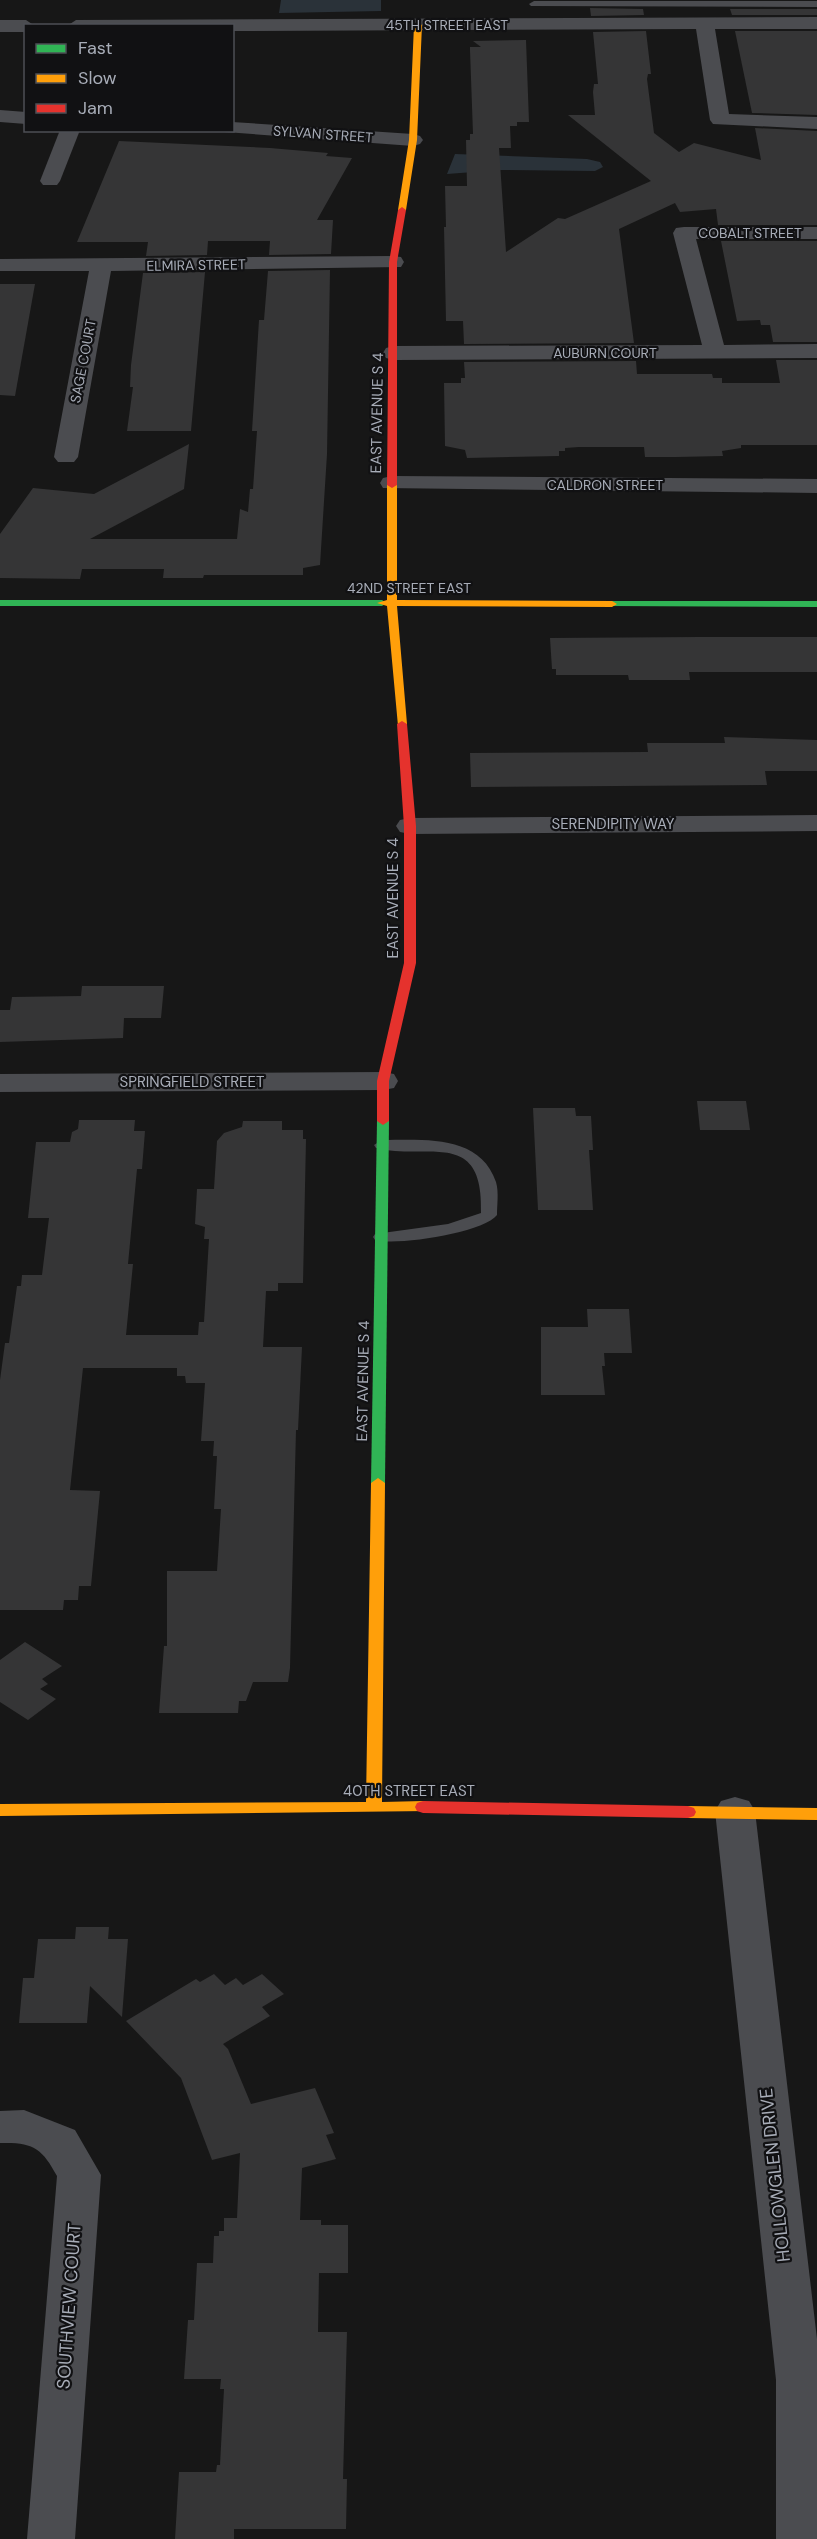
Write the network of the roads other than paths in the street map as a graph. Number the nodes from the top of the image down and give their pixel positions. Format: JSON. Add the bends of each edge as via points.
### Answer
{"nodes":[{"id":1,"x":534,"y":2,"type":"edge"},
{"id":2,"x":817,"y":3,"type":"edge"},
{"id":3,"x":705,"y":23,"type":"junction"},
{"id":4,"x":817,"y":23,"type":"edge"},
{"id":5,"x":536,"y":24,"type":"junction"},
{"id":6,"x":418,"y":25,"type":"junction"},
{"id":7,"x":0,"y":26,"type":"edge"},
{"id":8,"x":24,"y":26,"type":"edge"},
{"id":9,"x":234,"y":26,"type":"edge"},
{"id":10,"x":0,"y":116,"type":"edge"},
{"id":11,"x":24,"y":118,"type":"edge"},
{"id":12,"x":817,"y":123,"type":"edge"},
{"id":13,"x":234,"y":128,"type":"edge"},
{"id":14,"x":69,"y":132,"type":"edge"},
{"id":15,"x":413,"y":140,"type":"junction"},
{"id":16,"x":50,"y":181,"type":"dead end"},
{"id":17,"x":817,"y":232,"type":"edge"},
{"id":18,"x":393,"y":262,"type":"junction"},
{"id":19,"x":0,"y":265,"type":"edge"},
{"id":20,"x":101,"y":266,"type":"junction"},
{"id":21,"x":817,"y":351,"type":"edge"},
{"id":22,"x":715,"y":352,"type":"junction"},
{"id":23,"x":394,"y":353,"type":"junction"},
{"id":24,"x":66,"y":457,"type":"dead end"},
{"id":25,"x":392,"y":483,"type":"junction"},
{"id":26,"x":817,"y":486,"type":"edge"},
{"id":27,"x":0,"y":603,"type":"edge"},
{"id":28,"x":817,"y":604,"type":"edge"},
{"id":29,"x":392,"y":605,"type":"junction"},
{"id":30,"x":817,"y":823,"type":"edge"},
{"id":31,"x":410,"y":826,"type":"junction"},
{"id":32,"x":383,"y":1081,"type":"junction"},
{"id":33,"x":0,"y":1083,"type":"edge"},
{"id":34,"x":382,"y":1145,"type":"junction"},
{"id":35,"x":381,"y":1237,"type":"junction"},
{"id":36,"x":374,"y":1806,"type":"junction"},
{"id":37,"x":0,"y":1810,"type":"edge"},
{"id":38,"x":735,"y":1811,"type":"junction"},
{"id":39,"x":817,"y":1814,"type":"edge"},
{"id":40,"x":0,"y":2127,"type":"edge"},
{"id":41,"x":51,"y":2539,"type":"edge"},
{"id":42,"x":800,"y":2539,"type":"edge"}],
"edges":[{"from":1,"to":2,"type":"lane"},
{"from":1,"to":5,"type":"lane"},
{"from":3,"to":4,"type":"street","name":"45TH STREET EAST"},
{"from":3,"to":5,"type":"street","name":"45TH STREET EAST"},
{"from":3,"to":12,"type":"street","via":[[720,120]]},
{"from":5,"to":6,"type":"street","name":"45TH STREET EAST"},
{"from":6,"to":9,"type":"street","name":"45TH STREET EAST"},
{"from":6,"to":15,"type":"street","name":"EAST AVENUE S 4"},
{"from":7,"to":8,"type":"street"},
{"from":10,"to":11,"type":"street"},
{"from":13,"to":15,"type":"street","name":"SYLVAN STREET"},
{"from":14,"to":16,"type":"street"},
{"from":15,"to":18,"type":"street","name":"EAST AVENUE S 4"},
{"from":17,"to":22,"type":"street","name":"COBALT STREET","via":[[684,233]]},
{"from":18,"to":20,"type":"street","name":"ELMIRA STREET"},
{"from":18,"to":23,"type":"street","name":"EAST AVENUE S 4"},
{"from":19,"to":20,"type":"street","name":"ELMIRA STREET"},
{"from":20,"to":24,"type":"street","name":"SAGE COURT"},
{"from":21,"to":22,"type":"street","name":"AUBURN COURT"},
{"from":22,"to":23,"type":"street","name":"AUBURN COURT"},
{"from":23,"to":25,"type":"street","name":"EAST AVENUE S 4"},
{"from":25,"to":26,"type":"street","name":"CALDRON STREET"},
{"from":25,"to":29,"type":"street","name":"EAST AVENUE S 4"},
{"from":27,"to":29,"type":"street","name":"42ND STREET EAST"},
{"from":28,"to":29,"type":"street","name":"42ND STREET EAST"},
{"from":29,"to":31,"type":"street","name":"EAST AVENUE S 4"},
{"from":30,"to":31,"type":"street","name":"SERENDIPITY WAY"},
{"from":31,"to":32,"type":"street","name":"EAST AVENUE S 4","via":[[410,963]]},
{"from":32,"to":33,"type":"street","name":"SPRINGFIELD STREET"},
{"from":32,"to":34,"type":"street","name":"EAST AVENUE S 4"},
{"from":34,"to":35,"type":"street","name":"EAST AVENUE S 4"},
{"from":34,"to":35,"type":"lane","via":[[454,1148],[477,1161],[489,1183],[489,1215],[468,1225],[428,1234]]},
{"from":35,"to":36,"type":"street","name":"EAST AVENUE S 4"},
{"from":36,"to":37,"type":"street","name":"40TH STREET EAST"},
{"from":36,"to":38,"type":"street","name":"40TH STREET EAST"},
{"from":38,"to":39,"type":"street","name":"40TH STREET EAST"},
{"from":38,"to":42,"type":"street","name":"HOLLOWGLEN DRIVE","via":[[799,2380]]},
{"from":40,"to":41,"type":"street","name":"SOUTHVIEW COURT","via":[[24,2126],[60,2142],[79,2175]]}]}
